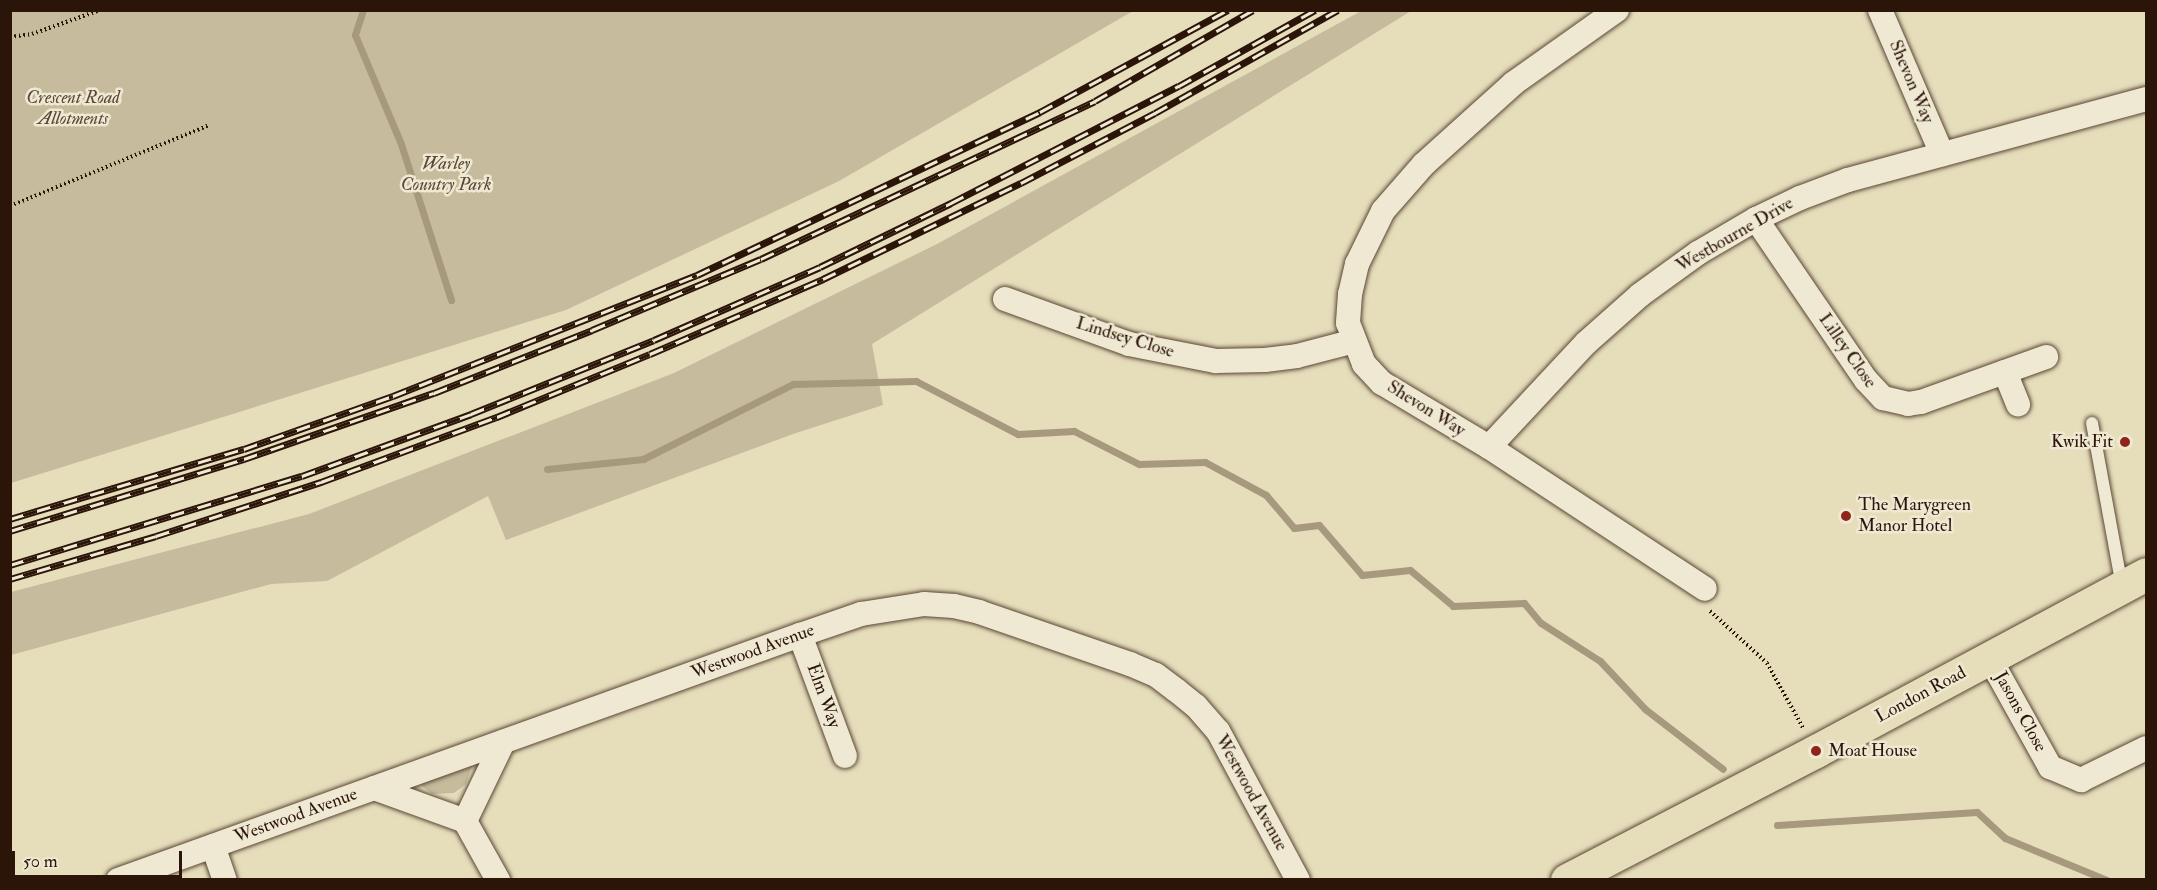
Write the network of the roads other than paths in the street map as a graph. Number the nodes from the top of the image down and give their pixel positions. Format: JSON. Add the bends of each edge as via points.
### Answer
{"nodes":[{"id":1,"x":1617,"y":10,"type":"edge"},
{"id":2,"x":1880,"y":10,"type":"edge"},
{"id":3,"x":2146,"y":99,"type":"edge"},
{"id":4,"x":1942,"y":154,"type":"junction"},
{"id":5,"x":1756,"y":219,"type":"junction"},
{"id":6,"x":1005,"y":299,"type":"dead end"},
{"id":7,"x":1354,"y":341,"type":"junction"},
{"id":8,"x":2046,"y":357,"type":"dead end"},
{"id":9,"x":2005,"y":372,"type":"junction"},
{"id":10,"x":2018,"y":405,"type":"dead end"},
{"id":11,"x":2092,"y":423,"type":"dead end"},
{"id":12,"x":1489,"y":447,"type":"junction"},
{"id":13,"x":2134,"y":581,"type":"edge"},
{"id":14,"x":1705,"y":589,"type":"road end"},
{"id":15,"x":800,"y":635,"type":"junction"},
{"id":16,"x":1990,"y":659,"type":"junction"},
{"id":17,"x":503,"y":742,"type":"junction"},
{"id":18,"x":2146,"y":748,"type":"edge"},
{"id":19,"x":845,"y":756,"type":"dead end"},
{"id":20,"x":374,"y":788,"type":"junction"},
{"id":21,"x":465,"y":821,"type":"junction"},
{"id":22,"x":213,"y":846,"type":"junction"},
{"id":23,"x":118,"y":879,"type":"edge"},
{"id":24,"x":225,"y":879,"type":"edge"},
{"id":25,"x":498,"y":879,"type":"edge"},
{"id":26,"x":1298,"y":879,"type":"edge"},
{"id":27,"x":1567,"y":879,"type":"edge"}],
"edges":[{"from":1,"to":7,"type":"street","name":"Shevon Way","via":[[1514,83],[1424,164],[1383,211],[1358,264],[1350,294],[1348,323]]},
{"from":2,"to":4,"type":"street","name":"Shevon Way"},
{"from":3,"to":4,"type":"street","name":"Westbourne Drive"},
{"from":4,"to":5,"type":"street","name":"Westbourne Drive","via":[[1848,180]]},
{"from":5,"to":9,"type":"street","name":"Lilley Close","via":[[1866,380],[1883,398],[1908,404],[1922,402]]},
{"from":5,"to":12,"type":"street","name":"Westbourne Drive","via":[[1698,253],[1640,295],[1586,343]]},
{"from":6,"to":7,"type":"street","name":"Lindsey Close","via":[[1129,344],[1216,361],[1286,357]]},
{"from":7,"to":12,"type":"street","name":"Shevon Way","via":[[1364,364],[1382,382]]},
{"from":8,"to":9,"type":"street","name":"Lilley Close"},
{"from":9,"to":10,"type":"street"},
{"from":11,"to":13,"type":"lane"},
{"from":12,"to":14,"type":"street","name":"Shevon Way"},
{"from":13,"to":16,"type":"main road","name":"London Road"},
{"from":15,"to":17,"type":"street","name":"Westwood Avenue"},
{"from":15,"to":19,"type":"street","name":"Elm Way"},
{"from":15,"to":26,"type":"street","name":"Westwood Avenue","via":[[892,608],[954,606],[1156,675],[1196,706],[1218,731]]},
{"from":16,"to":18,"type":"street","name":"Jasons Close","via":[[2050,767],[2081,780]]},
{"from":16,"to":27,"type":"main road","name":"London Road"},
{"from":17,"to":20,"type":"street","name":"Westwood Avenue"},
{"from":17,"to":21,"type":"street"},
{"from":20,"to":21,"type":"street"},
{"from":20,"to":22,"type":"street","name":"Westwood Avenue"},
{"from":21,"to":25,"type":"street"},
{"from":22,"to":23,"type":"street","name":"Westwood Avenue"},
{"from":22,"to":24,"type":"street"}]}
